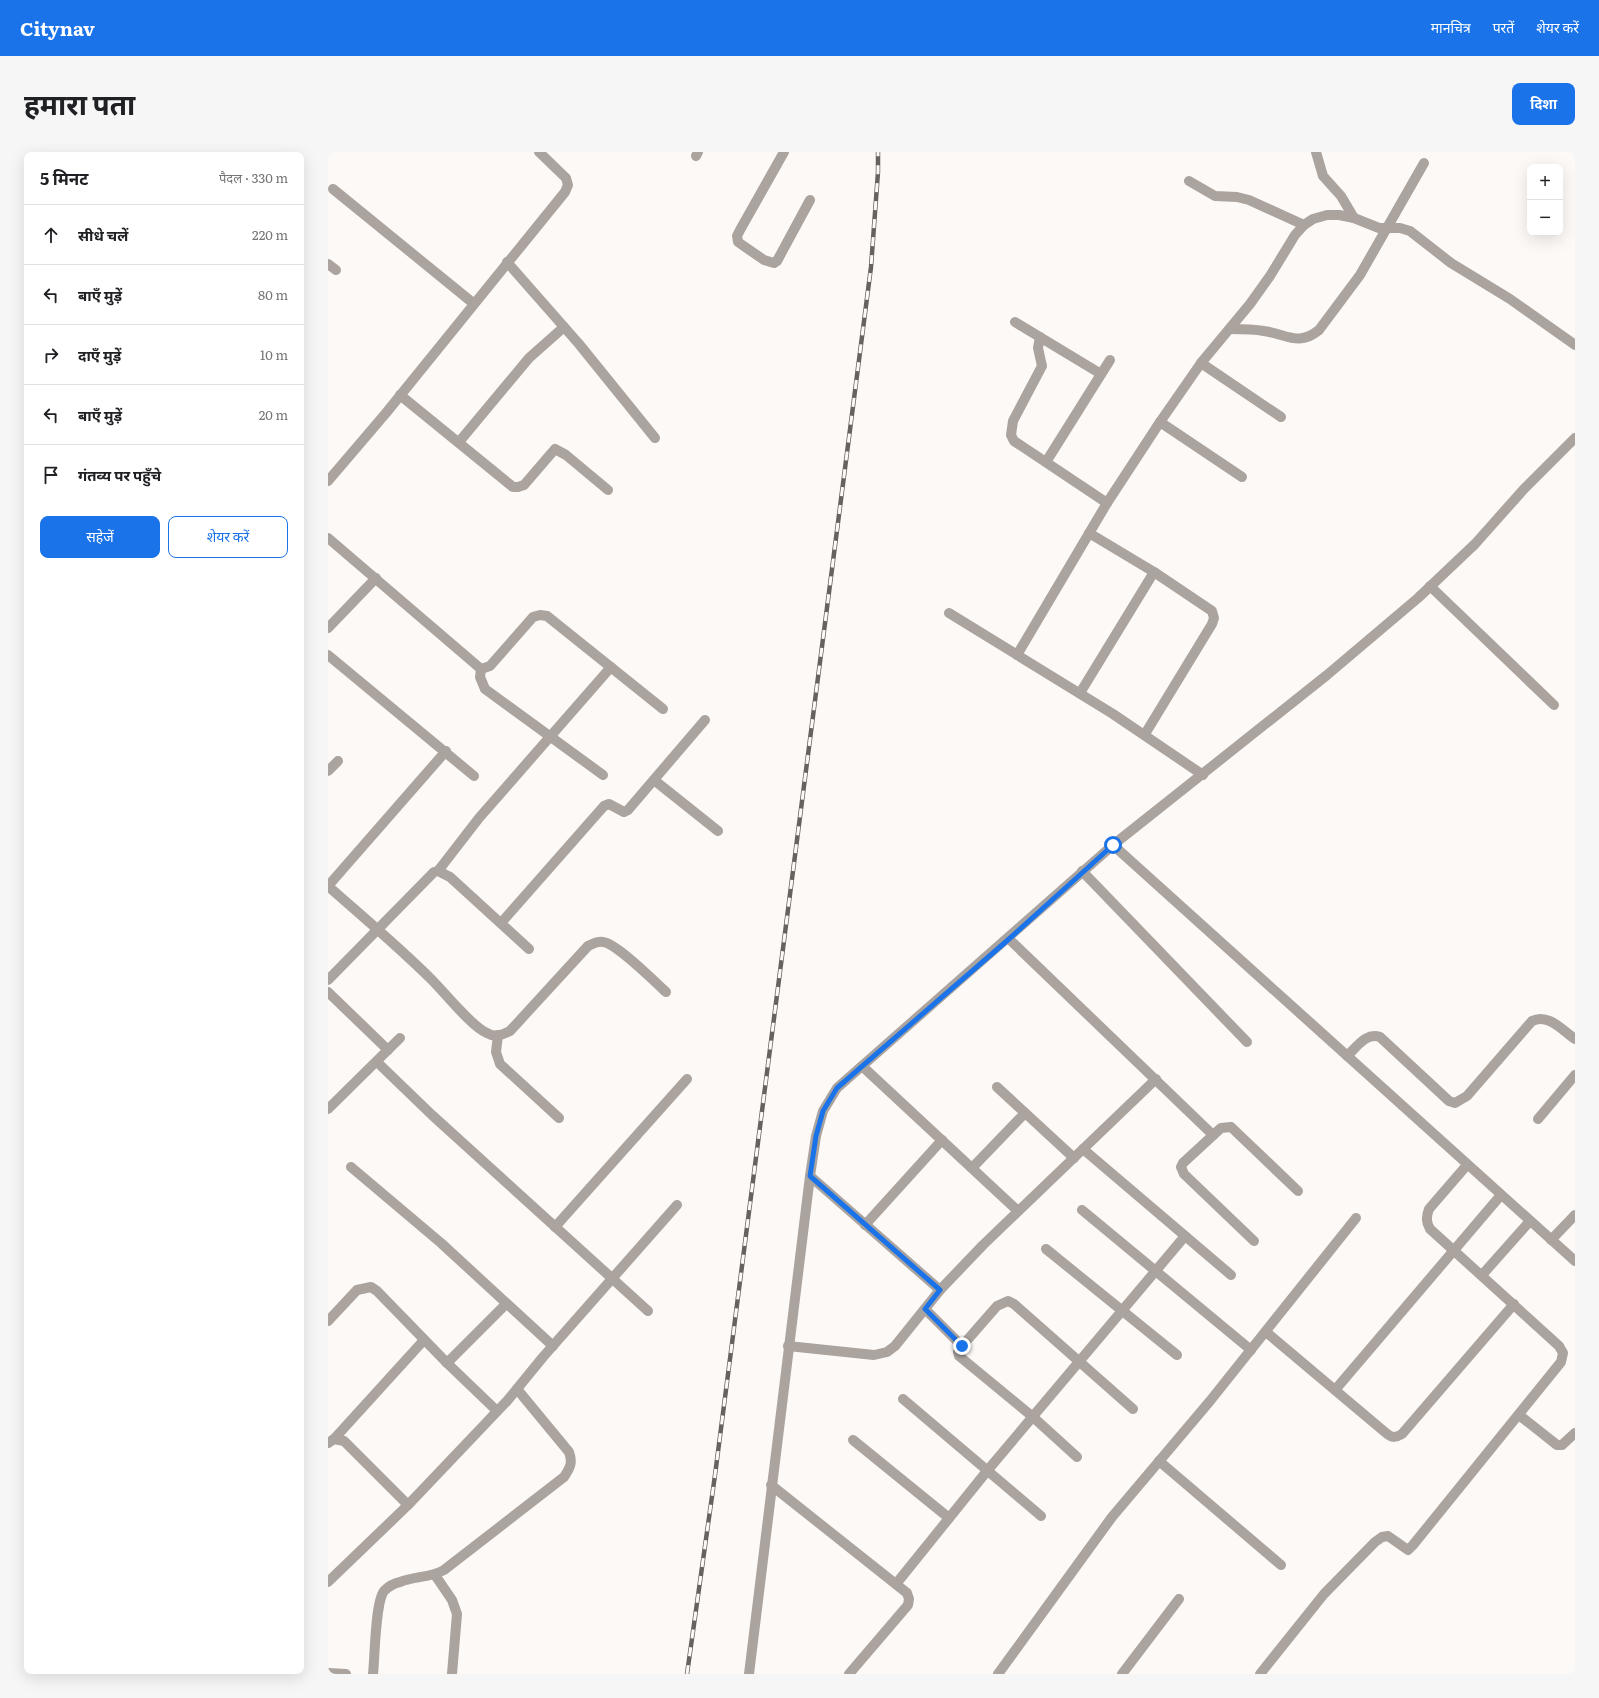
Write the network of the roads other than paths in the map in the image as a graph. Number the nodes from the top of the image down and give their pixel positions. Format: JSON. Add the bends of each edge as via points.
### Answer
{"nodes":[{"id":1,"x":539,"y":152,"type":"edge"},
{"id":2,"x":784,"y":152,"type":"edge"},
{"id":3,"x":1316,"y":152,"type":"edge"},
{"id":4,"x":1424,"y":163,"type":"dead end"},
{"id":5,"x":1189,"y":181,"type":"dead end"},
{"id":6,"x":333,"y":189,"type":"dead end"},
{"id":7,"x":810,"y":200,"type":"dead end"},
{"id":8,"x":1354,"y":218,"type":"junction"},
{"id":9,"x":1304,"y":225,"type":"junction"},
{"id":10,"x":1387,"y":229,"type":"junction"},
{"id":11,"x":507,"y":262,"type":"junction"},
{"id":12,"x":473,"y":303,"type":"junction"},
{"id":13,"x":1015,"y":322,"type":"dead end"},
{"id":14,"x":564,"y":327,"type":"junction"},
{"id":15,"x":1230,"y":329,"type":"junction"},
{"id":16,"x":1040,"y":337,"type":"junction"},
{"id":17,"x":1575,"y":345,"type":"edge"},
{"id":18,"x":1110,"y":360,"type":"dead end"},
{"id":19,"x":1201,"y":363,"type":"junction"},
{"id":20,"x":1101,"y":374,"type":"junction"},
{"id":21,"x":400,"y":395,"type":"junction"},
{"id":22,"x":1281,"y":417,"type":"dead end"},
{"id":23,"x":1160,"y":422,"type":"junction"},
{"id":24,"x":655,"y":438,"type":"dead end"},
{"id":25,"x":1575,"y":438,"type":"edge"},
{"id":26,"x":459,"y":442,"type":"junction"},
{"id":27,"x":1046,"y":462,"type":"junction"},
{"id":28,"x":1242,"y":477,"type":"dead end"},
{"id":29,"x":328,"y":481,"type":"edge"},
{"id":30,"x":608,"y":490,"type":"dead end"},
{"id":31,"x":1107,"y":503,"type":"junction"},
{"id":32,"x":1089,"y":533,"type":"junction"},
{"id":33,"x":328,"y":538,"type":"edge"},
{"id":34,"x":1154,"y":572,"type":"junction"},
{"id":35,"x":376,"y":578,"type":"junction"},
{"id":36,"x":1430,"y":586,"type":"junction"},
{"id":37,"x":949,"y":613,"type":"dead end"},
{"id":38,"x":328,"y":628,"type":"edge"},
{"id":39,"x":328,"y":655,"type":"edge"},
{"id":40,"x":1017,"y":655,"type":"junction"},
{"id":41,"x":611,"y":667,"type":"junction"},
{"id":42,"x":480,"y":669,"type":"junction"},
{"id":43,"x":1080,"y":693,"type":"junction"},
{"id":44,"x":1554,"y":705,"type":"dead end"},
{"id":45,"x":663,"y":709,"type":"dead end"},
{"id":46,"x":705,"y":720,"type":"dead end"},
{"id":47,"x":1145,"y":734,"type":"junction"},
{"id":48,"x":552,"y":736,"type":"junction"},
{"id":49,"x":446,"y":751,"type":"junction"},
{"id":50,"x":338,"y":761,"type":"dead end"},
{"id":51,"x":328,"y":771,"type":"edge"},
{"id":52,"x":603,"y":775,"type":"dead end"},
{"id":53,"x":1203,"y":775,"type":"junction"},
{"id":54,"x":474,"y":776,"type":"dead end"},
{"id":55,"x":654,"y":780,"type":"junction"},
{"id":56,"x":718,"y":831,"type":"dead end"},
{"id":57,"x":1113,"y":845,"type":"junction"},
{"id":58,"x":438,"y":871,"type":"junction"},
{"id":59,"x":1082,"y":871,"type":"junction"},
{"id":60,"x":328,"y":886,"type":"edge"},
{"id":61,"x":501,"y":923,"type":"junction"},
{"id":62,"x":377,"y":930,"type":"junction"},
{"id":63,"x":1009,"y":939,"type":"junction"},
{"id":64,"x":529,"y":949,"type":"dead end"},
{"id":65,"x":328,"y":980,"type":"edge"},
{"id":66,"x":328,"y":992,"type":"edge"},
{"id":67,"x":666,"y":992,"type":"dead end"},
{"id":68,"x":498,"y":1035,"type":"junction"},
{"id":69,"x":400,"y":1038,"type":"dead end"},
{"id":70,"x":1575,"y":1039,"type":"edge"},
{"id":71,"x":1247,"y":1042,"type":"dead end"},
{"id":72,"x":388,"y":1050,"type":"junction"},
{"id":73,"x":1347,"y":1056,"type":"junction"},
{"id":74,"x":377,"y":1062,"type":"junction"},
{"id":75,"x":862,"y":1066,"type":"junction"},
{"id":76,"x":1575,"y":1075,"type":"edge"},
{"id":77,"x":687,"y":1079,"type":"dead end"},
{"id":78,"x":1156,"y":1079,"type":"junction"},
{"id":79,"x":997,"y":1087,"type":"dead end"},
{"id":80,"x":328,"y":1109,"type":"edge"},
{"id":81,"x":1025,"y":1113,"type":"junction"},
{"id":82,"x":559,"y":1118,"type":"dead end"},
{"id":83,"x":1538,"y":1119,"type":"dead end"},
{"id":84,"x":1213,"y":1135,"type":"junction"},
{"id":85,"x":942,"y":1140,"type":"junction"},
{"id":86,"x":1083,"y":1149,"type":"junction"},
{"id":87,"x":1074,"y":1158,"type":"junction"},
{"id":88,"x":1467,"y":1165,"type":"junction"},
{"id":89,"x":351,"y":1167,"type":"dead end"},
{"id":90,"x":972,"y":1168,"type":"junction"},
{"id":91,"x":810,"y":1176,"type":"junction"},
{"id":92,"x":1298,"y":1191,"type":"dead end"},
{"id":93,"x":1501,"y":1195,"type":"junction"},
{"id":94,"x":677,"y":1205,"type":"dead end"},
{"id":95,"x":1082,"y":1210,"type":"dead end"},
{"id":96,"x":1018,"y":1211,"type":"junction"},
{"id":97,"x":1575,"y":1215,"type":"edge"},
{"id":98,"x":1356,"y":1218,"type":"dead end"},
{"id":99,"x":1530,"y":1221,"type":"junction"},
{"id":100,"x":865,"y":1224,"type":"junction"},
{"id":101,"x":555,"y":1227,"type":"junction"},
{"id":102,"x":1185,"y":1236,"type":"junction"},
{"id":103,"x":1552,"y":1240,"type":"junction"},
{"id":104,"x":1254,"y":1241,"type":"dead end"},
{"id":105,"x":1046,"y":1249,"type":"dead end"},
{"id":106,"x":1453,"y":1249,"type":"junction"},
{"id":107,"x":1575,"y":1261,"type":"edge"},
{"id":108,"x":1156,"y":1270,"type":"junction"},
{"id":109,"x":1231,"y":1275,"type":"dead end"},
{"id":110,"x":1482,"y":1275,"type":"junction"},
{"id":111,"x":612,"y":1278,"type":"junction"},
{"id":112,"x":940,"y":1290,"type":"junction"},
{"id":113,"x":506,"y":1304,"type":"junction"},
{"id":114,"x":1514,"y":1304,"type":"junction"},
{"id":115,"x":925,"y":1309,"type":"junction"},
{"id":116,"x":648,"y":1311,"type":"dead end"},
{"id":117,"x":1121,"y":1311,"type":"junction"},
{"id":118,"x":328,"y":1321,"type":"edge"},
{"id":119,"x":1266,"y":1332,"type":"junction"},
{"id":120,"x":424,"y":1340,"type":"junction"},
{"id":121,"x":553,"y":1346,"type":"junction"},
{"id":122,"x":788,"y":1346,"type":"junction"},
{"id":123,"x":962,"y":1346,"type":"junction"},
{"id":124,"x":1251,"y":1350,"type":"junction"},
{"id":125,"x":1177,"y":1355,"type":"dead end"},
{"id":126,"x":1080,"y":1361,"type":"junction"},
{"id":127,"x":447,"y":1364,"type":"junction"},
{"id":128,"x":517,"y":1388,"type":"junction"},
{"id":129,"x":1335,"y":1390,"type":"junction"},
{"id":130,"x":903,"y":1399,"type":"dead end"},
{"id":131,"x":1133,"y":1409,"type":"dead end"},
{"id":132,"x":497,"y":1411,"type":"junction"},
{"id":133,"x":1519,"y":1414,"type":"junction"},
{"id":134,"x":1033,"y":1417,"type":"junction"},
{"id":135,"x":1575,"y":1433,"type":"edge"},
{"id":136,"x":852,"y":1440,"type":"dead end"},
{"id":137,"x":331,"y":1441,"type":"edge"},
{"id":138,"x":1077,"y":1457,"type":"dead end"},
{"id":139,"x":1159,"y":1461,"type":"junction"},
{"id":140,"x":988,"y":1471,"type":"junction"},
{"id":141,"x":771,"y":1485,"type":"junction"},
{"id":142,"x":408,"y":1505,"type":"junction"},
{"id":143,"x":1041,"y":1516,"type":"dead end"},
{"id":144,"x":949,"y":1518,"type":"junction"},
{"id":145,"x":1281,"y":1565,"type":"dead end"},
{"id":146,"x":435,"y":1575,"type":"junction"},
{"id":147,"x":328,"y":1582,"type":"edge"},
{"id":148,"x":896,"y":1584,"type":"junction"},
{"id":149,"x":1179,"y":1599,"type":"dead end"},
{"id":150,"x":328,"y":1673,"type":"edge"},
{"id":151,"x":346,"y":1674,"type":"edge"},
{"id":152,"x":373,"y":1674,"type":"edge"},
{"id":153,"x":452,"y":1674,"type":"edge"},
{"id":154,"x":749,"y":1674,"type":"edge"},
{"id":155,"x":849,"y":1674,"type":"edge"},
{"id":156,"x":998,"y":1674,"type":"edge"},
{"id":157,"x":1122,"y":1674,"type":"edge"},
{"id":158,"x":1260,"y":1674,"type":"edge"}],
"edges":[{"from":1,"to":11,"type":"street","via":[[566,178],[568,185]]},
{"from":2,"to":7,"type":"street","via":[[740,230],[738,242],[764,260],[774,263]]},
{"from":3,"to":8,"type":"street","via":[[1323,176],[1341,196]]},
{"from":4,"to":10,"type":"street"},
{"from":5,"to":9,"type":"street","via":[[1215,196],[1249,200]]},
{"from":6,"to":12,"type":"street"},
{"from":8,"to":9,"type":"street","via":[[1326,215]]},
{"from":8,"to":10,"type":"street"},
{"from":9,"to":15,"type":"street"},
{"from":10,"to":15,"type":"street","via":[[1360,275],[1312,336],[1293,339],[1264,331]]},
{"from":10,"to":17,"type":"street","via":[[1400,228],[1410,231],[1451,263],[1510,299]]},
{"from":11,"to":12,"type":"street"},
{"from":11,"to":14,"type":"street"},
{"from":12,"to":21,"type":"street"},
{"from":13,"to":16,"type":"street"},
{"from":14,"to":24,"type":"street"},
{"from":14,"to":26,"type":"street","via":[[529,358]]},
{"from":15,"to":19,"type":"street"},
{"from":16,"to":20,"type":"street"},
{"from":16,"to":27,"type":"street","via":[[1038,348],[1042,366],[1013,421],[1011,435],[1014,441]]},
{"from":18,"to":20,"type":"street"},
{"from":19,"to":22,"type":"street"},
{"from":19,"to":23,"type":"street"},
{"from":20,"to":27,"type":"street"},
{"from":21,"to":26,"type":"street"},
{"from":21,"to":29,"type":"street"},
{"from":23,"to":28,"type":"street"},
{"from":23,"to":31,"type":"street"},
{"from":25,"to":36,"type":"street","via":[[1475,544]]},
{"from":26,"to":30,"type":"street","via":[[513,487],[524,485],[554,449],[566,455]]},
{"from":27,"to":31,"type":"street"},
{"from":31,"to":32,"type":"street"},
{"from":32,"to":34,"type":"street"},
{"from":32,"to":40,"type":"street"},
{"from":33,"to":35,"type":"street"},
{"from":34,"to":43,"type":"street"},
{"from":34,"to":47,"type":"street","via":[[1208,607],[1214,618]]},
{"from":35,"to":38,"type":"street"},
{"from":35,"to":42,"type":"street"},
{"from":36,"to":44,"type":"street"},
{"from":36,"to":53,"type":"street","via":[[1333,670]]},
{"from":37,"to":40,"type":"street"},
{"from":39,"to":49,"type":"street"},
{"from":40,"to":43,"type":"street"},
{"from":41,"to":42,"type":"street","via":[[547,616],[540,614],[534,617],[490,666]]},
{"from":41,"to":45,"type":"street"},
{"from":41,"to":48,"type":"street"},
{"from":42,"to":48,"type":"street","via":[[485,690]]},
{"from":43,"to":47,"type":"street"},
{"from":46,"to":55,"type":"street"},
{"from":47,"to":53,"type":"street"},
{"from":48,"to":52,"type":"street"},
{"from":48,"to":58,"type":"street","via":[[480,818]]},
{"from":49,"to":54,"type":"street"},
{"from":49,"to":60,"type":"street"},
{"from":50,"to":51,"type":"street"},
{"from":53,"to":57,"type":"street"},
{"from":55,"to":56,"type":"street"},
{"from":55,"to":61,"type":"street","via":[[624,812],[608,804],[604,806]]},
{"from":57,"to":59,"type":"street"},
{"from":57,"to":73,"type":"street"},
{"from":58,"to":61,"type":"street","via":[[450,877]]},
{"from":58,"to":62,"type":"street","via":[[434,872]]},
{"from":59,"to":63,"type":"street"},
{"from":59,"to":71,"type":"street"},
{"from":60,"to":62,"type":"street"},
{"from":61,"to":64,"type":"street"},
{"from":62,"to":65,"type":"street"},
{"from":62,"to":68,"type":"street","via":[[432,979],[485,1033]]},
{"from":63,"to":75,"type":"street"},
{"from":63,"to":78,"type":"street"},
{"from":66,"to":72,"type":"street"},
{"from":67,"to":68,"type":"street","via":[[617,948],[604,941],[594,943],[588,946],[510,1030]]},
{"from":68,"to":82,"type":"street","via":[[496,1052],[500,1064]]},
{"from":69,"to":72,"type":"street"},
{"from":70,"to":73,"type":"street","via":[[1547,1018],[1532,1021],[1467,1096],[1455,1103],[1449,1101],[1380,1037],[1366,1037]]},
{"from":72,"to":74,"type":"street"},
{"from":73,"to":88,"type":"street"},
{"from":74,"to":80,"type":"street"},
{"from":74,"to":101,"type":"street","via":[[432,1116]]},
{"from":75,"to":85,"type":"street"},
{"from":75,"to":91,"type":"street","via":[[837,1088],[823,1111]]},
{"from":76,"to":83,"type":"street"},
{"from":77,"to":101,"type":"street"},
{"from":78,"to":84,"type":"street"},
{"from":78,"to":86,"type":"street"},
{"from":79,"to":81,"type":"street"},
{"from":81,"to":87,"type":"street"},
{"from":81,"to":90,"type":"street"},
{"from":84,"to":92,"type":"street","via":[[1221,1128],[1231,1127]]},
{"from":84,"to":104,"type":"street","via":[[1183,1163],[1182,1170]]},
{"from":85,"to":90,"type":"street"},
{"from":85,"to":100,"type":"street"},
{"from":86,"to":87,"type":"street"},
{"from":86,"to":102,"type":"street"},
{"from":87,"to":96,"type":"street"},
{"from":88,"to":93,"type":"street"},
{"from":88,"to":106,"type":"street","via":[[1429,1209],[1426,1216],[1430,1229]]},
{"from":89,"to":113,"type":"street","via":[[441,1243]]},
{"from":90,"to":96,"type":"street"},
{"from":91,"to":100,"type":"street"},
{"from":91,"to":122,"type":"street"},
{"from":93,"to":99,"type":"street"},
{"from":93,"to":106,"type":"street"},
{"from":94,"to":111,"type":"street"},
{"from":95,"to":108,"type":"street"},
{"from":96,"to":112,"type":"street"},
{"from":97,"to":103,"type":"street"},
{"from":98,"to":119,"type":"street"},
{"from":99,"to":103,"type":"street"},
{"from":99,"to":110,"type":"street"},
{"from":100,"to":112,"type":"street"},
{"from":101,"to":111,"type":"street"},
{"from":102,"to":108,"type":"street"},
{"from":102,"to":109,"type":"street"},
{"from":103,"to":107,"type":"street"},
{"from":105,"to":117,"type":"street"},
{"from":106,"to":110,"type":"street"},
{"from":106,"to":129,"type":"street"},
{"from":108,"to":117,"type":"street"},
{"from":108,"to":124,"type":"street"},
{"from":110,"to":114,"type":"street"},
{"from":111,"to":116,"type":"street"},
{"from":111,"to":121,"type":"street"},
{"from":112,"to":115,"type":"street"},
{"from":113,"to":121,"type":"street"},
{"from":113,"to":127,"type":"street"},
{"from":114,"to":129,"type":"street","via":[[1402,1434],[1396,1437],[1391,1437]]},
{"from":114,"to":133,"type":"street","via":[[1559,1346],[1563,1353],[1561,1362]]},
{"from":115,"to":122,"type":"street","via":[[896,1346],[887,1352],[874,1355],[857,1354]]},
{"from":115,"to":123,"type":"street"},
{"from":117,"to":125,"type":"street"},
{"from":117,"to":126,"type":"street"},
{"from":118,"to":120,"type":"street","via":[[357,1290],[371,1287]]},
{"from":119,"to":124,"type":"street"},
{"from":119,"to":129,"type":"street"},
{"from":120,"to":127,"type":"street"},
{"from":120,"to":137,"type":"street"},
{"from":121,"to":128,"type":"street"},
{"from":122,"to":141,"type":"street"},
{"from":123,"to":126,"type":"street","via":[[997,1306],[1008,1301]]},
{"from":123,"to":134,"type":"street","via":[[958,1352],[959,1356]]},
{"from":124,"to":139,"type":"street"},
{"from":126,"to":131,"type":"street"},
{"from":126,"to":134,"type":"street"},
{"from":127,"to":132,"type":"street"},
{"from":128,"to":132,"type":"street"},
{"from":128,"to":146,"type":"street","via":[[570,1452],[570,1468],[564,1477]]},
{"from":130,"to":140,"type":"street"},
{"from":132,"to":142,"type":"street"},
{"from":133,"to":135,"type":"street","via":[[1557,1445],[1562,1445]]},
{"from":133,"to":158,"type":"street","via":[[1414,1545],[1408,1550],[1388,1536],[1375,1542],[1324,1594]]},
{"from":134,"to":138,"type":"street"},
{"from":134,"to":140,"type":"street"},
{"from":136,"to":144,"type":"street"},
{"from":137,"to":142,"type":"street","via":[[344,1441]]},
{"from":139,"to":145,"type":"street"},
{"from":139,"to":156,"type":"street","via":[[1092,1543]]},
{"from":140,"to":143,"type":"street"},
{"from":140,"to":144,"type":"street"},
{"from":141,"to":148,"type":"street"},
{"from":141,"to":154,"type":"street"},
{"from":142,"to":147,"type":"street"},
{"from":144,"to":148,"type":"street"},
{"from":146,"to":152,"type":"street","via":[[403,1581],[384,1591],[379,1606]]},
{"from":146,"to":153,"type":"street","via":[[456,1607]]},
{"from":148,"to":155,"type":"street","via":[[907,1593],[908,1605]]},
{"from":149,"to":157,"type":"street"},
{"from":150,"to":151,"type":"street"}]}
